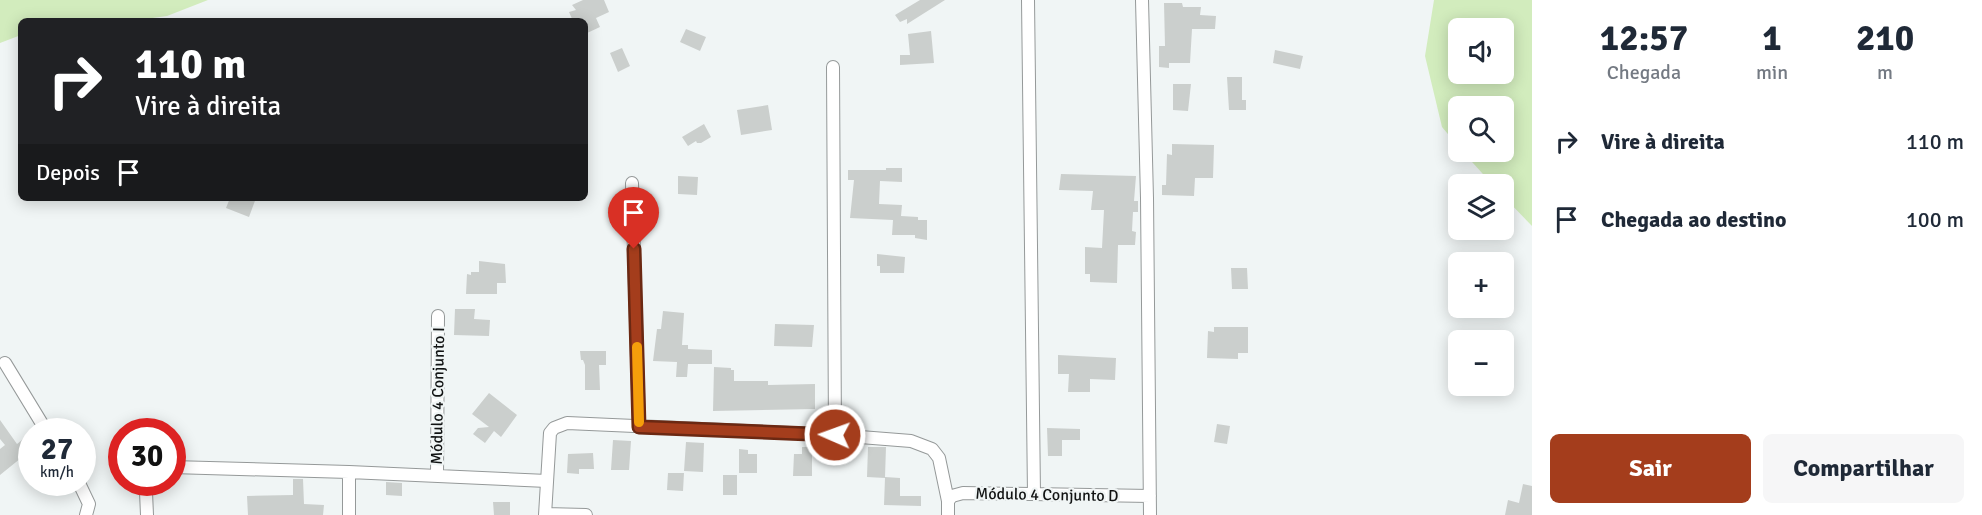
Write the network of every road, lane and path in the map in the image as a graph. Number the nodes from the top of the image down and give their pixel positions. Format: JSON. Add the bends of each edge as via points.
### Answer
{"nodes":[{"id":1,"x":1028,"y":0,"type":"edge"},
{"id":2,"x":1142,"y":0,"type":"edge"},
{"id":3,"x":832,"y":67,"type":"dead end"},
{"id":4,"x":632,"y":183,"type":"dead end"},
{"id":5,"x":438,"y":316,"type":"dead end"},
{"id":6,"x":5,"y":363,"type":"dead end"},
{"id":7,"x":38,"y":418,"type":"edge"},
{"id":8,"x":639,"y":427,"type":"junction"},
{"id":9,"x":835,"y":435,"type":"junction"},
{"id":10,"x":186,"y":467,"type":"edge"},
{"id":11,"x":349,"y":472,"type":"junction"},
{"id":12,"x":437,"y":476,"type":"junction"},
{"id":13,"x":547,"y":481,"type":"junction"},
{"id":14,"x":1034,"y":494,"type":"junction"},
{"id":15,"x":85,"y":496,"type":"edge"},
{"id":16,"x":146,"y":496,"type":"edge"},
{"id":17,"x":1150,"y":496,"type":"junction"},
{"id":18,"x":948,"y":501,"type":"junction"},
{"id":19,"x":545,"y":514,"type":"edge"},
{"id":20,"x":86,"y":515,"type":"edge"},
{"id":21,"x":147,"y":515,"type":"edge"},
{"id":22,"x":349,"y":515,"type":"edge"},
{"id":23,"x":586,"y":515,"type":"edge"},
{"id":24,"x":948,"y":515,"type":"edge"},
{"id":25,"x":1150,"y":515,"type":"edge"}],
"edges":[{"from":1,"to":14,"type":"street"},
{"from":2,"to":17,"type":"street"},
{"from":3,"to":9,"type":"street"},
{"from":4,"to":8,"type":"street"},
{"from":5,"to":12,"type":"street","name":"Módulo 4 Conjunto I"},
{"from":6,"to":7,"type":"street"},
{"from":8,"to":9,"type":"street"},
{"from":8,"to":13,"type":"street","via":[[567,423],[554,428],[550,433]]},
{"from":9,"to":18,"type":"street","via":[[911,441],[932,449],[940,462]]},
{"from":10,"to":11,"type":"street"},
{"from":11,"to":12,"type":"street"},
{"from":11,"to":22,"type":"street"},
{"from":12,"to":13,"type":"street"},
{"from":13,"to":19,"type":"street"},
{"from":14,"to":17,"type":"street","name":"Módulo 4 Conjunto D"},
{"from":14,"to":18,"type":"street","name":"Módulo 4 Conjunto D","via":[[963,493]]},
{"from":15,"to":20,"type":"street","via":[[89,504]]},
{"from":16,"to":21,"type":"street"},
{"from":17,"to":25,"type":"street"},
{"from":18,"to":24,"type":"street"},
{"from":19,"to":23,"type":"street"}]}
